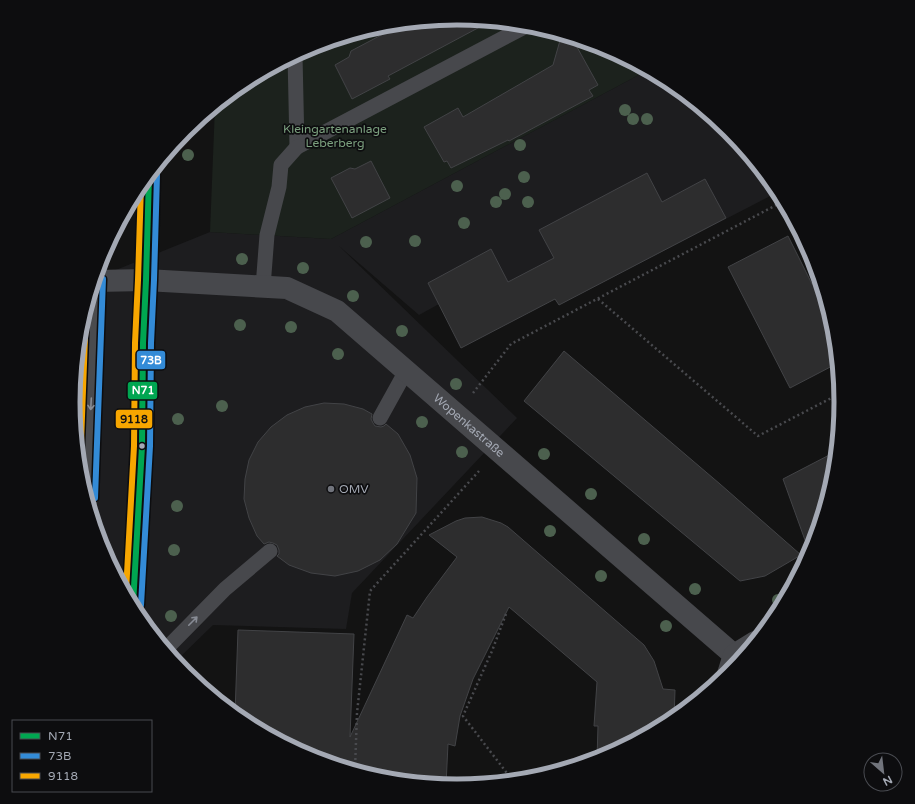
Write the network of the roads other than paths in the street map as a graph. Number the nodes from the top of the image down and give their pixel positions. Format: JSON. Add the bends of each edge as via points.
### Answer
{"nodes":[{"id":1,"x":519,"y":30,"type":"edge"},
{"id":2,"x":295,"y":62,"type":"edge"},
{"id":3,"x":297,"y":147,"type":"junction"},
{"id":4,"x":149,"y":186,"type":"edge"},
{"id":5,"x":101,"y":280,"type":"edge"},
{"id":6,"x":146,"y":280,"type":"junction"},
{"id":7,"x":263,"y":287,"type":"junction"},
{"id":8,"x":94,"y":300,"type":"edge"},
{"id":9,"x":406,"y":370,"type":"junction"},
{"id":10,"x":380,"y":418,"type":"dead end"},
{"id":11,"x":88,"y":475,"type":"edge"},
{"id":12,"x":270,"y":551,"type":"dead end"},
{"id":13,"x":134,"y":594,"type":"edge"},
{"id":14,"x":169,"y":646,"type":"edge"},
{"id":15,"x":730,"y":663,"type":"edge"}],
"edges":[{"from":1,"to":3,"type":"lane"},
{"from":2,"to":3,"type":"lane"},
{"from":3,"to":7,"type":"lane","via":[[281,165],[279,187],[267,235]]},
{"from":4,"to":6,"type":"main road"},
{"from":5,"to":6,"type":"street","name":"Wopenkastraße"},
{"from":6,"to":7,"type":"street","name":"Wopenkastraße"},
{"from":6,"to":13,"type":"main road","via":[[142,446]]},
{"from":7,"to":9,"type":"street","name":"Wopenkastraße","via":[[287,288],[337,311]]},
{"from":8,"to":11,"type":"main road","one_way":true},
{"from":9,"to":10,"type":"lane"},
{"from":9,"to":15,"type":"street","name":"Wopenkastraße","via":[[498,450]]},
{"from":14,"to":12,"type":"lane","one_way":true,"via":[[226,589]]}]}
